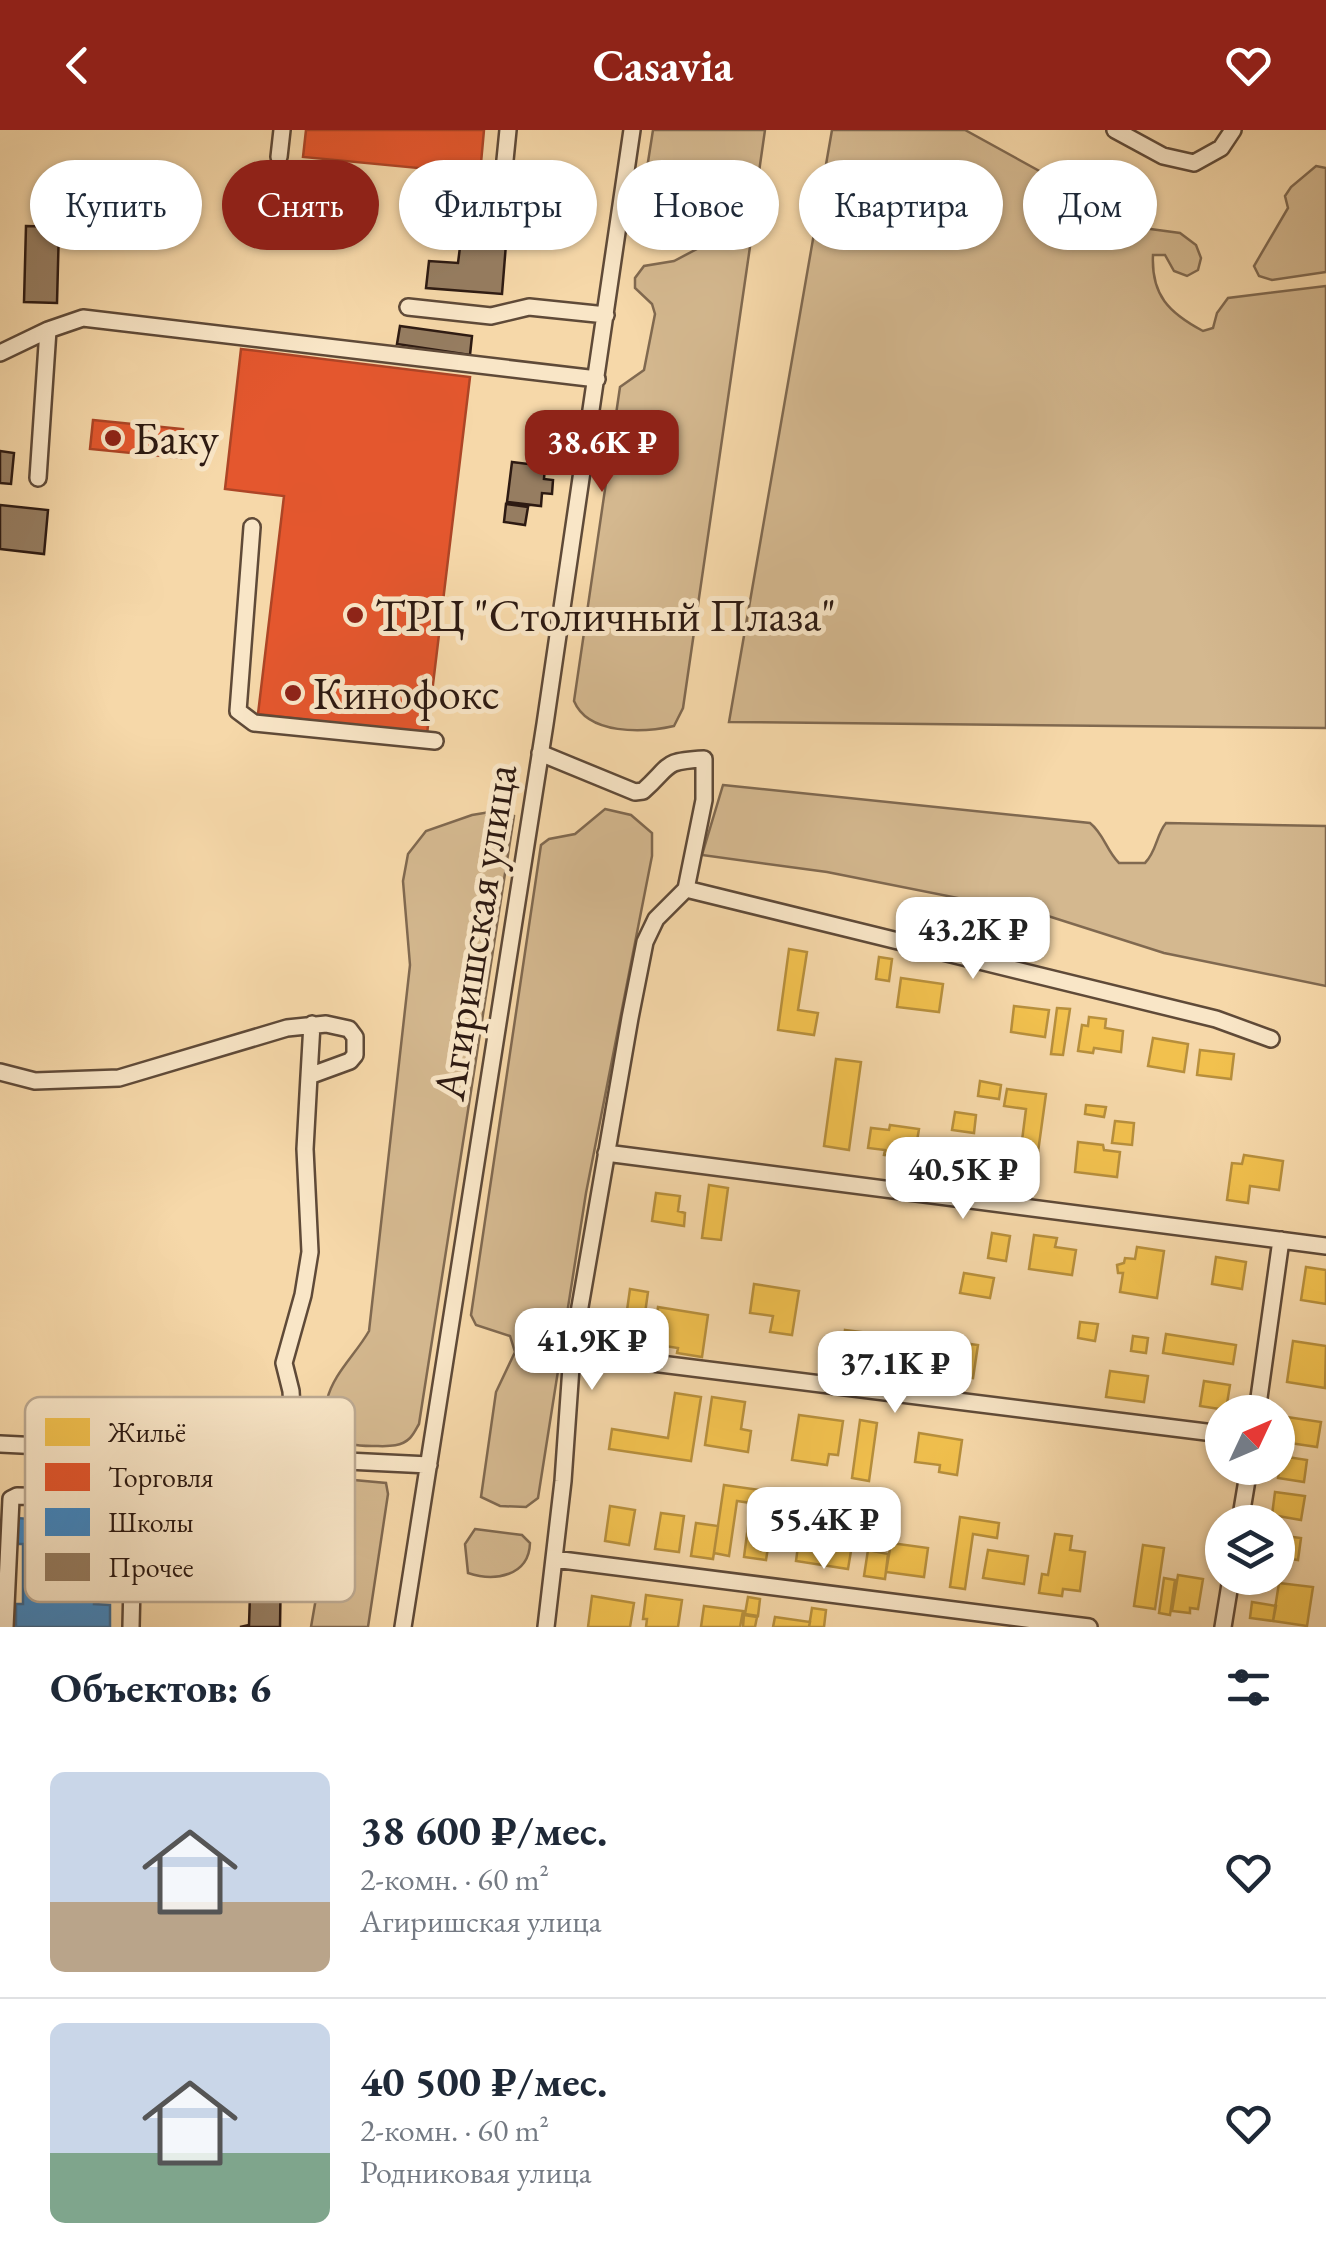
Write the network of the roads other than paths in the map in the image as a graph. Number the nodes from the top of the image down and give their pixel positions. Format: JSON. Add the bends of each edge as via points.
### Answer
{"nodes":[{"id":1,"x":282,"y":130,"type":"edge"},
{"id":2,"x":508,"y":130,"type":"edge"},
{"id":3,"x":632,"y":130,"type":"edge"},
{"id":4,"x":1115,"y":130,"type":"edge"},
{"id":5,"x":1233,"y":130,"type":"edge"},
{"id":6,"x":279,"y":157,"type":"dead end"},
{"id":7,"x":505,"y":160,"type":"dead end"},
{"id":8,"x":408,"y":307,"type":"dead end"},
{"id":9,"x":606,"y":315,"type":"junction"},
{"id":10,"x":48,"y":330,"type":"junction"},
{"id":11,"x":0,"y":353,"type":"edge"},
{"id":12,"x":597,"y":379,"type":"junction"},
{"id":13,"x":38,"y":478,"type":"dead end"},
{"id":14,"x":252,"y":527,"type":"dead end"},
{"id":15,"x":435,"y":741,"type":"dead end"},
{"id":16,"x":540,"y":752,"type":"junction"},
{"id":17,"x":686,"y":889,"type":"junction"},
{"id":18,"x":312,"y":1024,"type":"junction"},
{"id":19,"x":1272,"y":1039,"type":"dead end"},
{"id":20,"x":0,"y":1072,"type":"edge"},
{"id":21,"x":309,"y":1076,"type":"junction"},
{"id":22,"x":606,"y":1154,"type":"junction"},
{"id":23,"x":1281,"y":1240,"type":"junction"},
{"id":24,"x":1326,"y":1246,"type":"edge"},
{"id":25,"x":572,"y":1353,"type":"junction"},
{"id":26,"x":1259,"y":1395,"type":"edge"},
{"id":27,"x":291,"y":1397,"type":"edge"},
{"id":28,"x":1205,"y":1432,"type":"edge"},
{"id":29,"x":0,"y":1444,"type":"edge"},
{"id":30,"x":25,"y":1445,"type":"edge"},
{"id":31,"x":355,"y":1461,"type":"edge"},
{"id":32,"x":429,"y":1465,"type":"junction"},
{"id":33,"x":25,"y":1496,"type":"edge"},
{"id":34,"x":554,"y":1559,"type":"junction"},
{"id":35,"x":3,"y":1570,"type":"edge"},
{"id":36,"x":1228,"y":1595,"type":"edge"},
{"id":37,"x":132,"y":1602,"type":"edge"},
{"id":38,"x":5,"y":1627,"type":"edge"},
{"id":39,"x":131,"y":1627,"type":"edge"},
{"id":40,"x":403,"y":1627,"type":"edge"},
{"id":41,"x":546,"y":1627,"type":"edge"},
{"id":42,"x":1089,"y":1627,"type":"edge"},
{"id":43,"x":1223,"y":1627,"type":"edge"}],
"edges":[{"from":1,"to":6,"type":"street"},
{"from":2,"to":7,"type":"street"},
{"from":3,"to":9,"type":"street","name":"Агиришская улица"},
{"from":4,"to":5,"type":"street","via":[[1163,156],[1194,163],[1221,148]]},
{"from":8,"to":9,"type":"street","via":[[490,316],[529,306]]},
{"from":9,"to":12,"type":"street","name":"Агиришская улица"},
{"from":10,"to":11,"type":"street"},
{"from":10,"to":12,"type":"street","via":[[83,318],[138,322]]},
{"from":10,"to":13,"type":"street"},
{"from":12,"to":16,"type":"street","name":"Агиришская улица"},
{"from":14,"to":15,"type":"street","via":[[238,711],[254,723]]},
{"from":16,"to":17,"type":"street","via":[[635,792],[672,762],[704,759],[704,800]]},
{"from":16,"to":32,"type":"street","name":"Агиришская улица"},
{"from":17,"to":19,"type":"street","via":[[1216,1019]]},
{"from":17,"to":22,"type":"street","via":[[656,919],[645,942]]},
{"from":18,"to":20,"type":"street","via":[[119,1078],[34,1081]]},
{"from":18,"to":21,"type":"street"},
{"from":18,"to":21,"type":"street","via":[[348,1030],[356,1048],[350,1060]]},
{"from":21,"to":27,"type":"street","via":[[310,1252],[284,1363]]},
{"from":22,"to":23,"type":"street"},
{"from":22,"to":25,"type":"street"},
{"from":23,"to":24,"type":"street"},
{"from":23,"to":26,"type":"street"},
{"from":25,"to":28,"type":"street"},
{"from":25,"to":34,"type":"street"},
{"from":29,"to":30,"type":"street"},
{"from":31,"to":32,"type":"street"},
{"from":32,"to":40,"type":"street","name":"Агиришская улица"},
{"from":33,"to":35,"type":"street","via":[[11,1499]]},
{"from":34,"to":41,"type":"street"},
{"from":34,"to":42,"type":"street"},
{"from":35,"to":38,"type":"street"},
{"from":36,"to":43,"type":"street"},
{"from":37,"to":39,"type":"street"}]}
